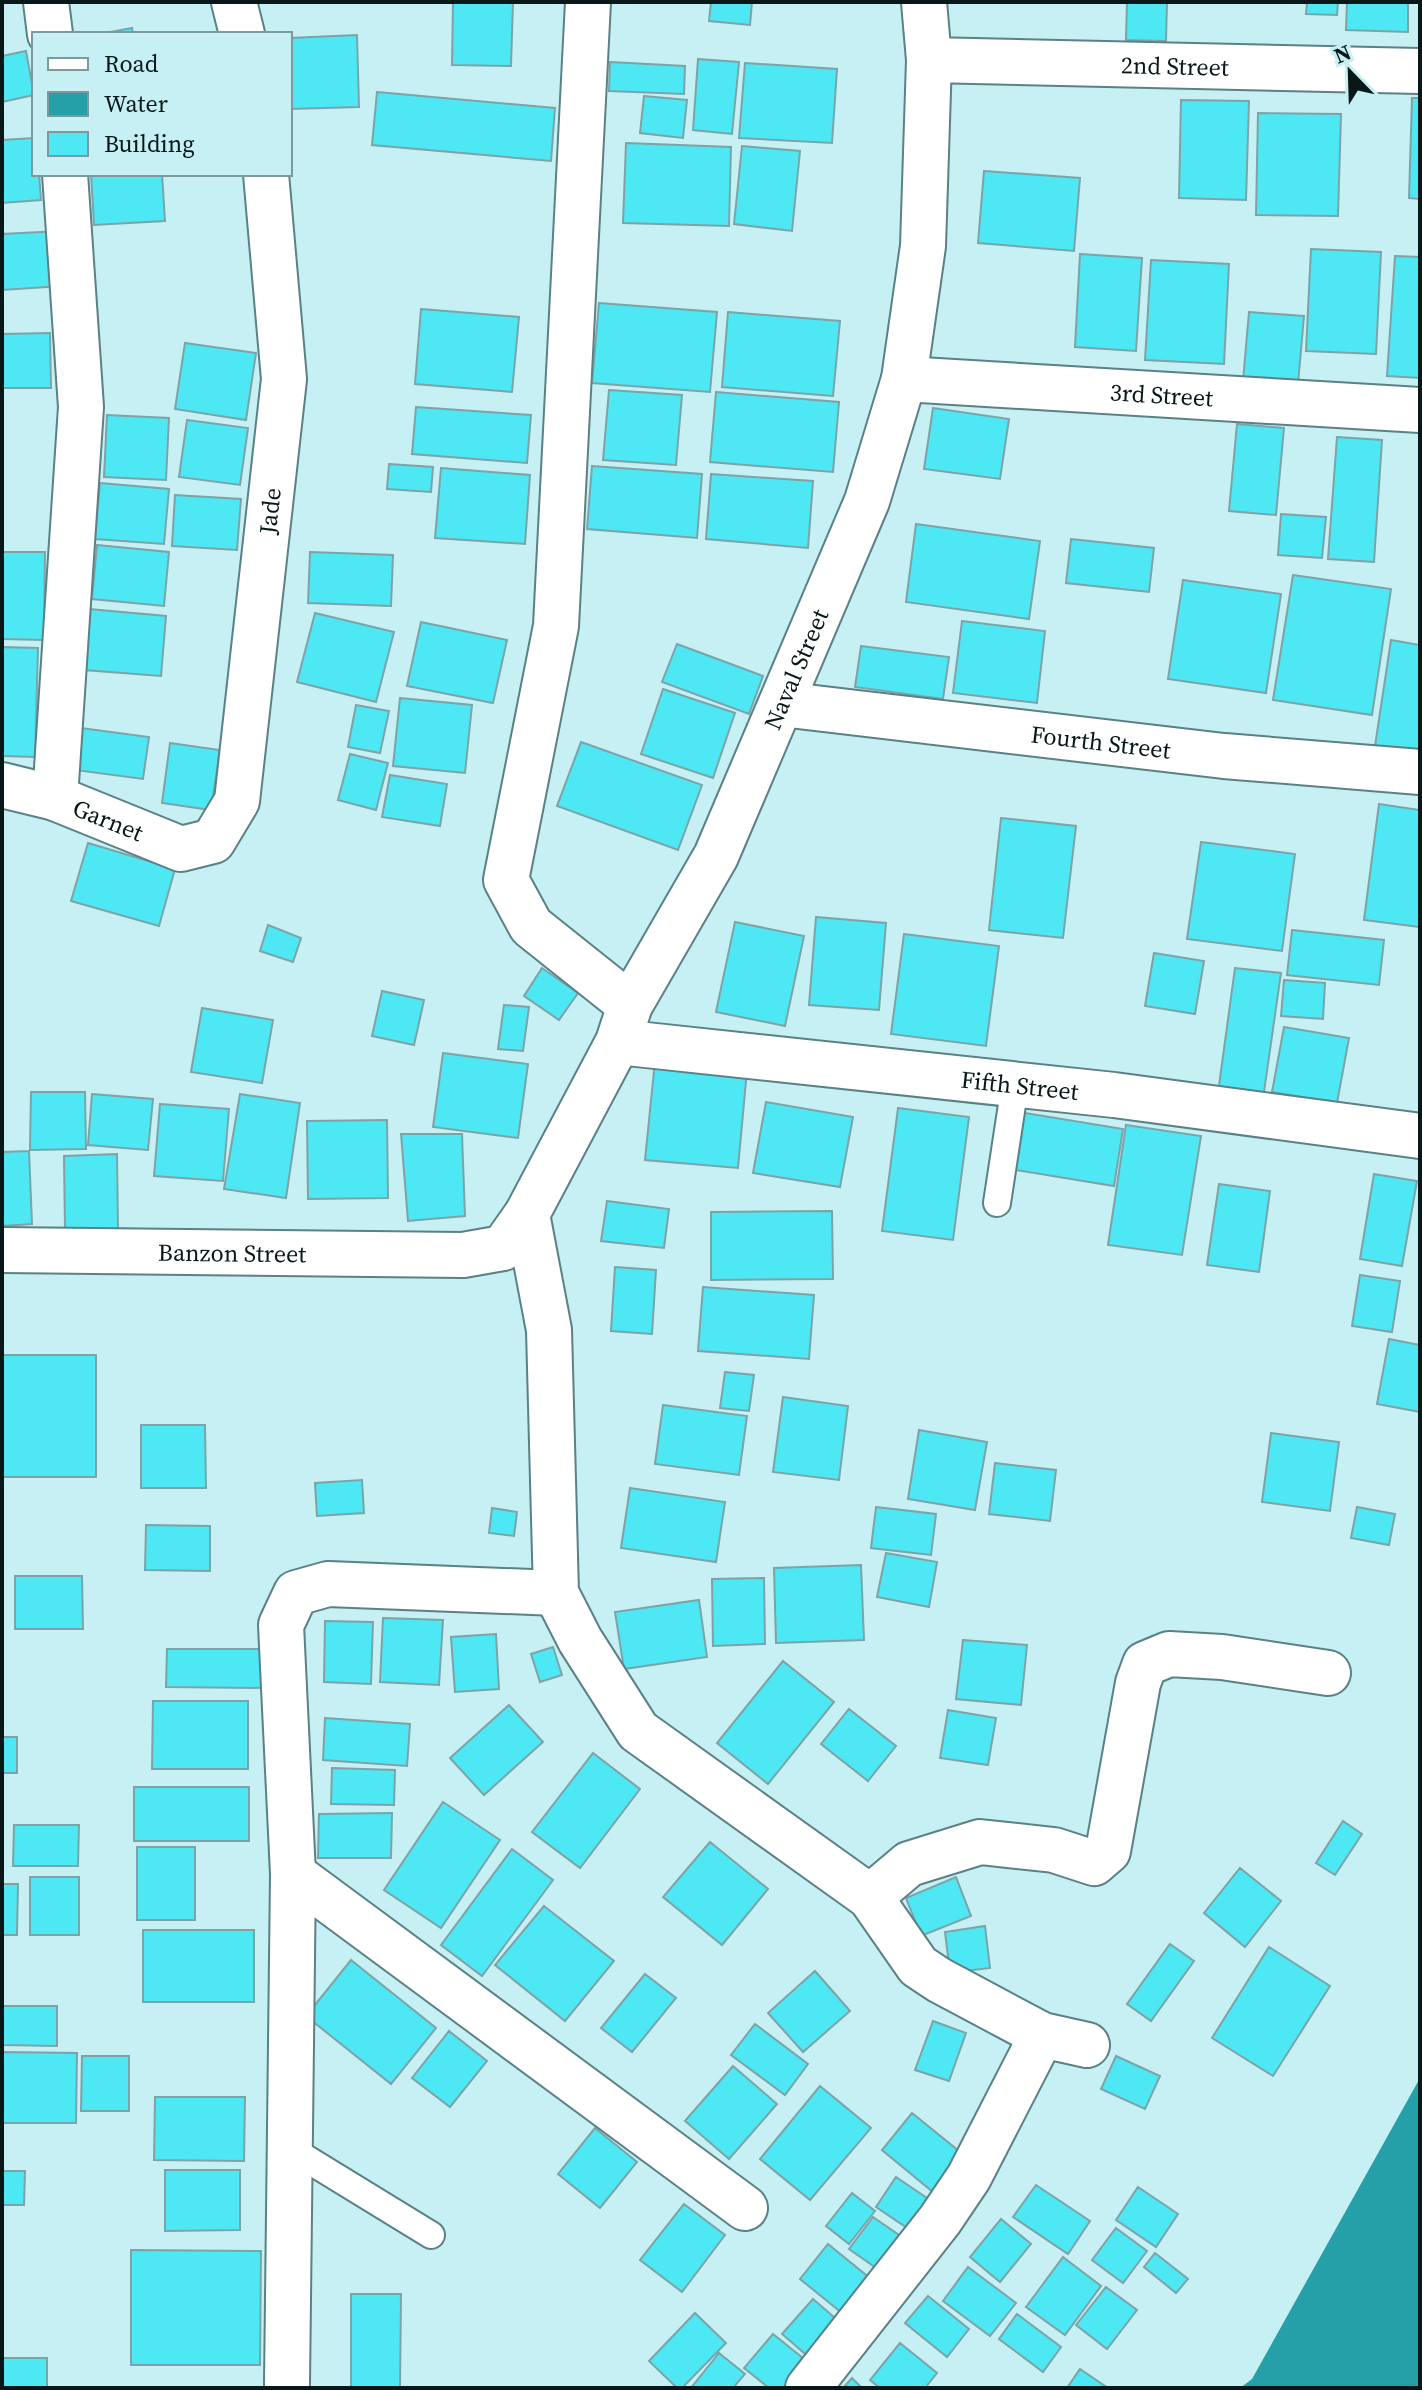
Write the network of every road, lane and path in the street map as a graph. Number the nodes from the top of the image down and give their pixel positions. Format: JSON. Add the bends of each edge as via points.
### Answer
{"nodes":[{"id":1,"x":46,"y":2,"type":"edge"},
{"id":2,"x":234,"y":2,"type":"edge"},
{"id":3,"x":588,"y":2,"type":"edge"},
{"id":4,"x":924,"y":2,"type":"edge"},
{"id":5,"x":50,"y":32,"type":"edge"},
{"id":6,"x":242,"y":32,"type":"edge"},
{"id":7,"x":929,"y":60,"type":"junction"},
{"id":8,"x":1420,"y":71,"type":"edge"},
{"id":9,"x":65,"y":176,"type":"edge"},
{"id":10,"x":266,"y":176,"type":"edge"},
{"id":11,"x":904,"y":379,"type":"junction"},
{"id":12,"x":1420,"y":410,"type":"edge"},
{"id":13,"x":781,"y":704,"type":"junction"},
{"id":14,"x":1420,"y":772,"type":"edge"},
{"id":15,"x":2,"y":785,"type":"edge"},
{"id":16,"x":55,"y":798,"type":"junction"},
{"id":17,"x":213,"y":841,"type":"joint"},
{"id":18,"x":624,"y":1023,"type":"junction"},
{"id":19,"x":1015,"y":1085,"type":"junction"},
{"id":20,"x":1420,"y":1136,"type":"edge"},
{"id":21,"x":997,"y":1203,"type":"dead end"},
{"id":22,"x":527,"y":1214,"type":"junction"},
{"id":23,"x":2,"y":1250,"type":"edge"},
{"id":24,"x":463,"y":1255,"type":"joint"},
{"id":25,"x":556,"y":1593,"type":"junction"},
{"id":26,"x":1328,"y":1673,"type":"dead end"},
{"id":27,"x":293,"y":1874,"type":"junction"},
{"id":28,"x":870,"y":1897,"type":"junction"},
{"id":29,"x":1042,"y":2035,"type":"junction"},
{"id":30,"x":1087,"y":2045,"type":"dead end"},
{"id":31,"x":289,"y":2148,"type":"junction"},
{"id":32,"x":745,"y":2208,"type":"dead end"},
{"id":33,"x":431,"y":2235,"type":"dead end"},
{"id":34,"x":287,"y":2384,"type":"dead end"},
{"id":35,"x":808,"y":2388,"type":"edge"}],
"edges":[{"from":1,"to":5,"type":"street"},
{"from":2,"to":6,"type":"street"},
{"from":3,"to":18,"type":"street","via":[[556,626],[506,880],[531,926]]},
{"from":4,"to":7,"type":"street","name":"Naval Street"},
{"from":7,"to":8,"type":"street","name":"2nd Street"},
{"from":7,"to":11,"type":"street","name":"Naval Street","via":[[923,246]]},
{"from":9,"to":16,"type":"street","via":[[81,407]]},
{"from":10,"to":17,"type":"street","name":"Jade","via":[[284,379],[237,801]]},
{"from":11,"to":12,"type":"street","name":"3rd Street"},
{"from":11,"to":13,"type":"street","name":"Naval Street","via":[[867,501]]},
{"from":13,"to":14,"type":"street","name":"Fourth Street","via":[[1224,756]]},
{"from":13,"to":18,"type":"street","name":"Naval Street","via":[[716,856]]},
{"from":15,"to":16,"type":"street","name":"Garnet"},
{"from":16,"to":17,"type":"street","name":"Garnet","via":[[181,849]]},
{"from":18,"to":19,"type":"street","name":"Fifth Street"},
{"from":18,"to":22,"type":"street","name":"Naval Street"},
{"from":19,"to":20,"type":"street","name":"Fifth Street"},
{"from":19,"to":21,"type":"lane"},
{"from":22,"to":24,"type":"street","name":"Naval Street","via":[[503,1248]]},
{"from":22,"to":25,"type":"street","via":[[549,1330]]},
{"from":23,"to":24,"type":"street","name":"Banzon Street"},
{"from":25,"to":27,"type":"street","via":[[328,1584],[296,1593],[281,1625]]},
{"from":25,"to":28,"type":"street","via":[[638,1731]]},
{"from":26,"to":28,"type":"street","via":[[1169,1654],[1145,1664],[1108,1851],[1094,1863],[1054,1850],[980,1842],[909,1864]]},
{"from":27,"to":31,"type":"street"},
{"from":27,"to":32,"type":"street"},
{"from":28,"to":29,"type":"street","via":[[918,1966]]},
{"from":29,"to":30,"type":"street"},
{"from":29,"to":35,"type":"street","via":[[969,2177]]},
{"from":31,"to":33,"type":"lane"},
{"from":31,"to":34,"type":"street"}]}
